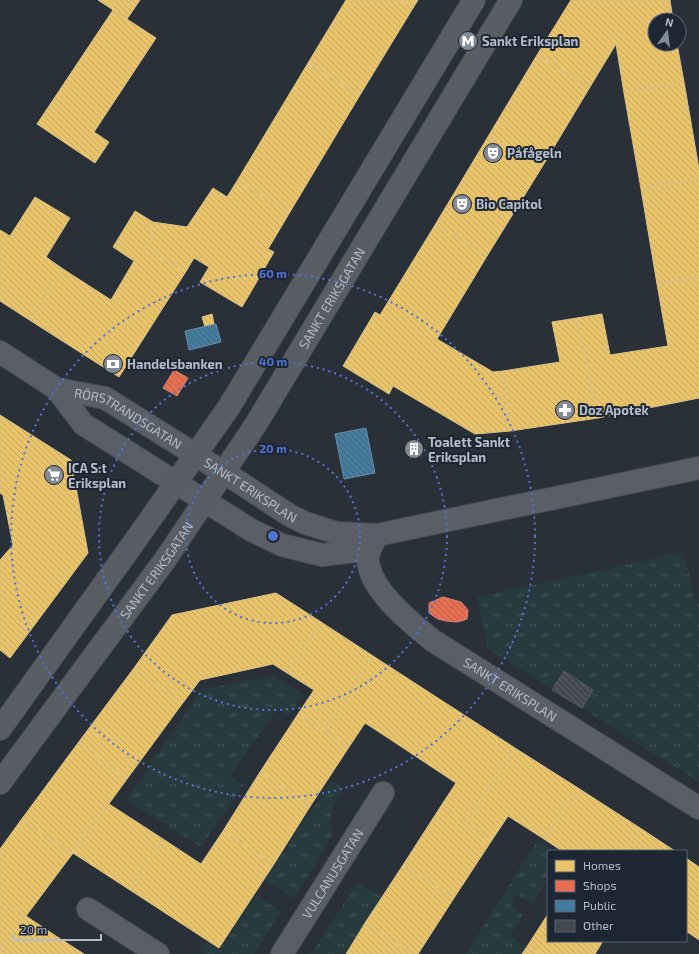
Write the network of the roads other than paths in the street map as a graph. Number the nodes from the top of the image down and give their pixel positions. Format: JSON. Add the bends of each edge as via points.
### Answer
{"nodes":[{"id":1,"x":474,"y":0,"type":"edge"},
{"id":2,"x":511,"y":0,"type":"edge"},
{"id":3,"x":0,"y":352,"type":"edge"},
{"id":4,"x":57,"y":389,"type":"junction"},
{"id":5,"x":196,"y":455,"type":"junction"},
{"id":6,"x":699,"y":468,"type":"edge"},
{"id":7,"x":224,"y":473,"type":"junction"},
{"id":8,"x":177,"y":483,"type":"junction"},
{"id":9,"x":205,"y":501,"type":"junction"},
{"id":10,"x":377,"y":535,"type":"junction"},
{"id":11,"x":0,"y":729,"type":"edge"},
{"id":12,"x":0,"y":783,"type":"edge"},
{"id":13,"x":384,"y":793,"type":"dead end"},
{"id":14,"x":699,"y":808,"type":"edge"},
{"id":15,"x":88,"y":909,"type":"dead end"},
{"id":16,"x":158,"y":954,"type":"edge"},
{"id":17,"x":282,"y":954,"type":"edge"}],
"edges":[{"from":1,"to":5,"type":"main road","via":[[228,407]]},
{"from":2,"to":7,"type":"main road","name":"SANKT ERIKSGATAN","via":[[260,418]]},
{"from":3,"to":4,"type":"street","name":"RÖRSTRANDSGATAN"},
{"from":4,"to":5,"type":"street","name":"RÖRSTRANDSGATAN","via":[[105,398]]},
{"from":4,"to":8,"type":"street","name":"RÖRSTRANDSGATAN","via":[[83,424]]},
{"from":5,"to":7,"type":"street","name":"SANKT ERIKSPLAN"},
{"from":5,"to":8,"type":"main road"},
{"from":6,"to":10,"type":"street","name":"SANKT ERIKSPLAN"},
{"from":7,"to":9,"type":"main road","name":"SANKT ERIKSGATAN"},
{"from":7,"to":10,"type":"street","name":"SANKT ERIKSPLAN","via":[[304,524],[337,533]]},
{"from":8,"to":9,"type":"street","name":"SANKT ERIKSPLAN"},
{"from":8,"to":11,"type":"main road"},
{"from":9,"to":10,"type":"street","name":"SANKT ERIKSPLAN","via":[[251,530],[282,545],[322,555],[355,552]]},
{"from":9,"to":12,"type":"main road","name":"SANKT ERIKSGATAN","via":[[165,560]]},
{"from":10,"to":14,"type":"street","name":"SANKT ERIKSPLAN","via":[[370,548],[368,561],[375,580],[402,614],[432,640]]},
{"from":13,"to":17,"type":"street","name":"VULCANUSGATAN"},
{"from":15,"to":16,"type":"street"}]}
